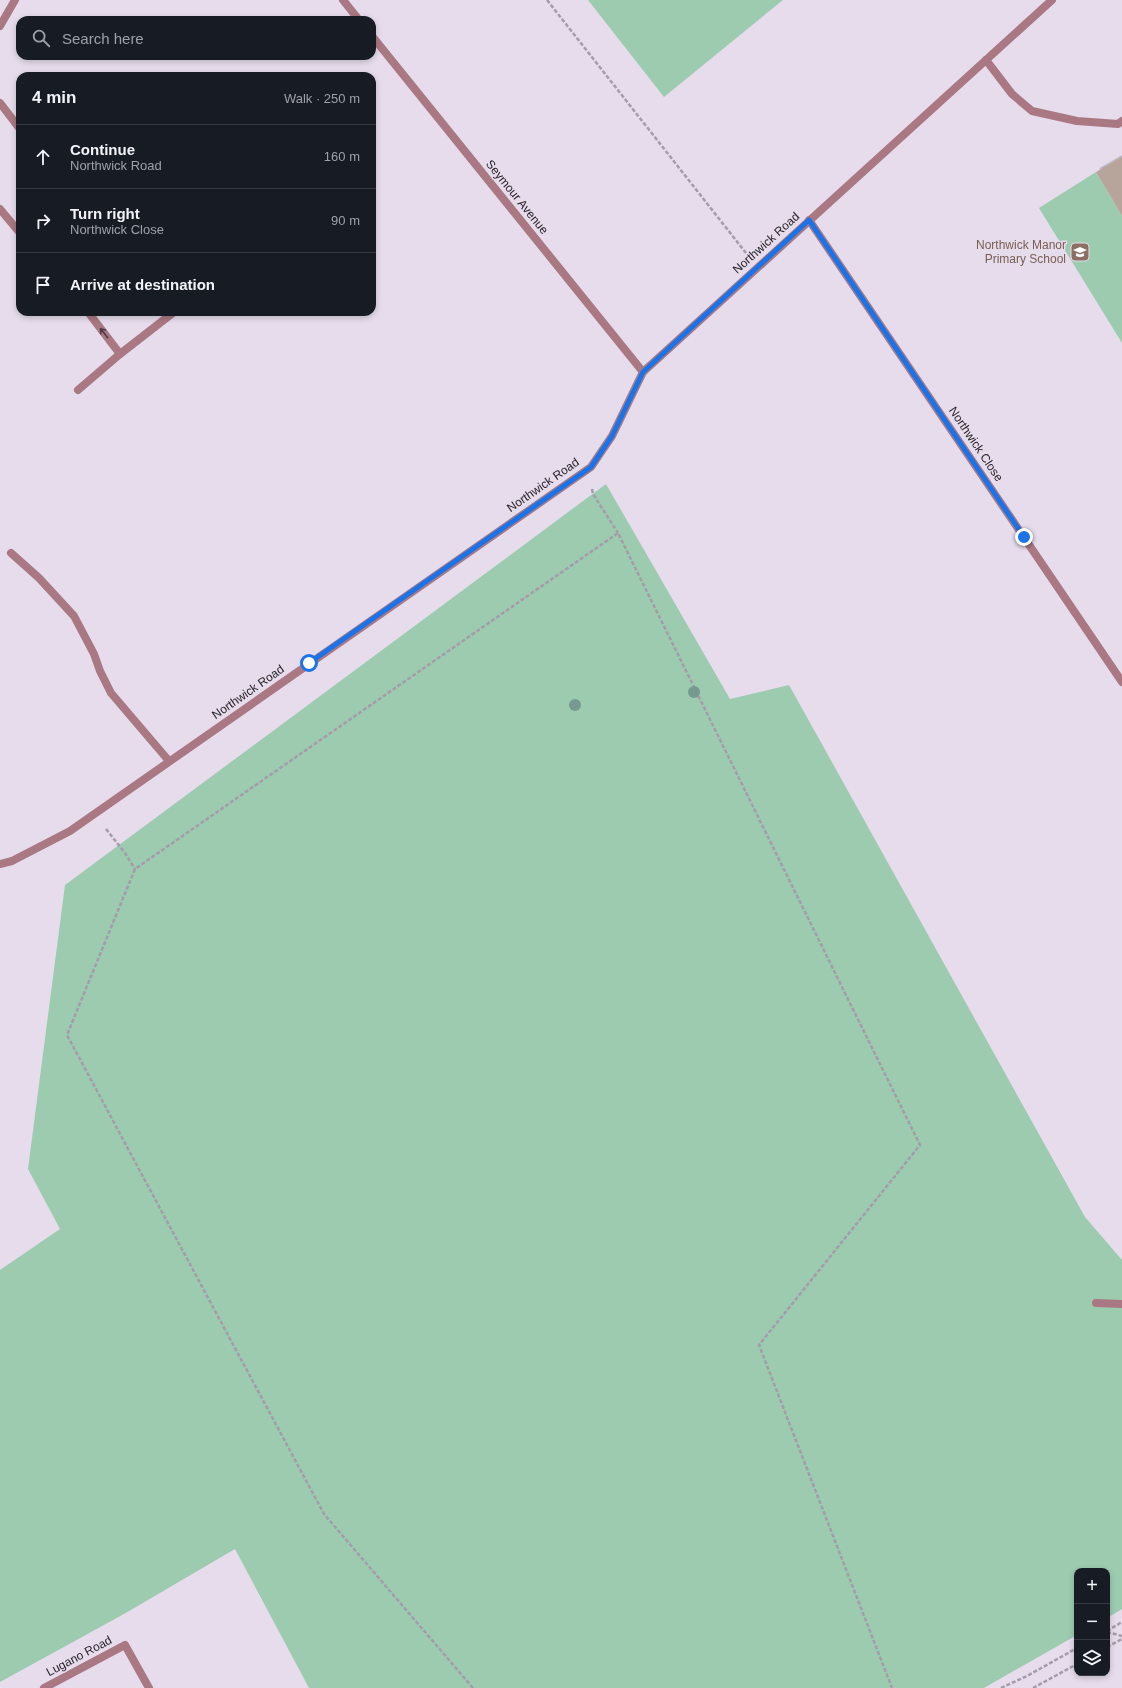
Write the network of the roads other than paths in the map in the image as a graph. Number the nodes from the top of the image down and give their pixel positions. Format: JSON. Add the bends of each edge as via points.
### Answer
{"nodes":[{"id":1,"x":15,"y":0,"type":"edge"},
{"id":2,"x":343,"y":0,"type":"edge"},
{"id":3,"x":1052,"y":0,"type":"edge"},
{"id":4,"x":356,"y":16,"type":"edge"},
{"id":5,"x":0,"y":26,"type":"edge"},
{"id":6,"x":376,"y":41,"type":"edge"},
{"id":7,"x":986,"y":60,"type":"junction"},
{"id":8,"x":0,"y":103,"type":"edge"},
{"id":9,"x":1122,"y":121,"type":"edge"},
{"id":10,"x":16,"y":124,"type":"edge"},
{"id":11,"x":0,"y":210,"type":"edge"},
{"id":12,"x":809,"y":220,"type":"junction"},
{"id":13,"x":16,"y":228,"type":"edge"},
{"id":14,"x":91,"y":316,"type":"edge"},
{"id":15,"x":165,"y":316,"type":"edge"},
{"id":16,"x":120,"y":354,"type":"junction"},
{"id":17,"x":643,"y":372,"type":"junction"},
{"id":18,"x":78,"y":390,"type":"dead end"},
{"id":19,"x":11,"y":553,"type":"dead end"},
{"id":20,"x":1122,"y":682,"type":"edge"},
{"id":21,"x":169,"y":761,"type":"junction"},
{"id":22,"x":0,"y":864,"type":"edge"},
{"id":23,"x":1096,"y":1303,"type":"dead end"},
{"id":24,"x":1122,"y":1304,"type":"edge"},
{"id":25,"x":44,"y":1688,"type":"edge"},
{"id":26,"x":149,"y":1688,"type":"edge"}],
"edges":[{"from":1,"to":5,"type":"street"},
{"from":2,"to":4,"type":"street"},
{"from":3,"to":7,"type":"street","name":"Northwick Road"},
{"from":6,"to":17,"type":"street","name":"Seymour Avenue"},
{"from":7,"to":9,"type":"street","via":[[1012,94],[1032,111],[1077,120],[1118,124]]},
{"from":7,"to":12,"type":"street","name":"Northwick Road"},
{"from":8,"to":10,"type":"street"},
{"from":11,"to":13,"type":"street"},
{"from":12,"to":17,"type":"street","name":"Northwick Road"},
{"from":12,"to":20,"type":"street","name":"Northwick Close"},
{"from":16,"to":14,"type":"street","one_way":true},
{"from":15,"to":16,"type":"street"},
{"from":16,"to":18,"type":"street"},
{"from":17,"to":21,"type":"street","name":"Northwick Road","via":[[612,436],[591,467]]},
{"from":19,"to":21,"type":"street","via":[[39,578],[74,616],[111,693]]},
{"from":21,"to":22,"type":"street","name":"Northwick Road","via":[[70,831],[12,861]]},
{"from":23,"to":24,"type":"street"},
{"from":25,"to":26,"type":"street","name":"Lugano Road","via":[[125,1645]]}]}
